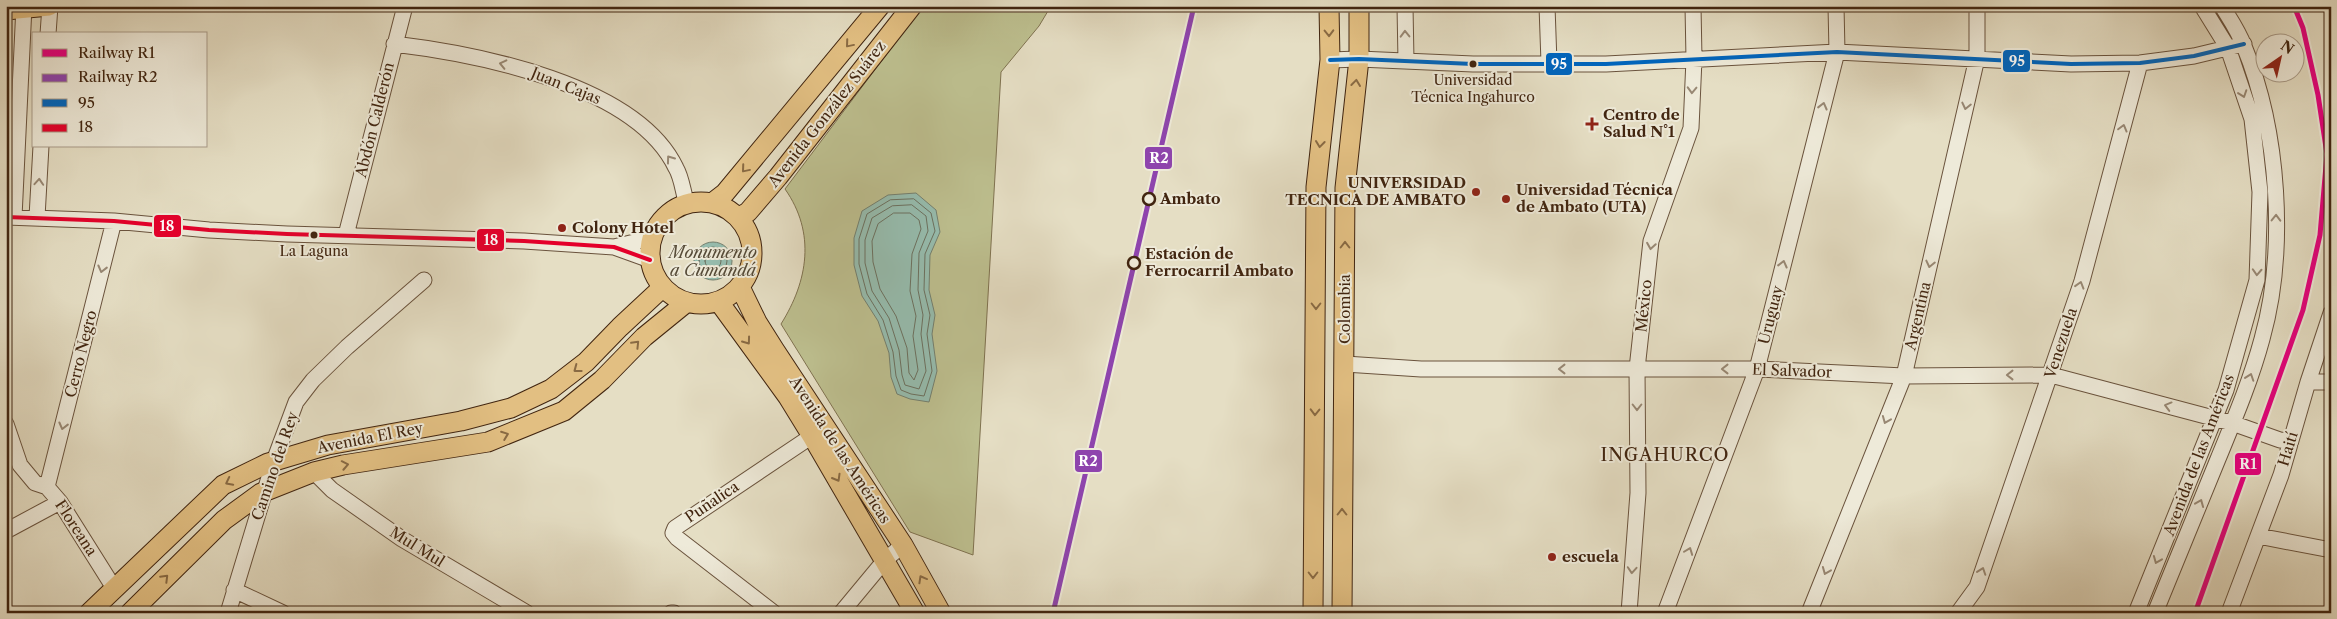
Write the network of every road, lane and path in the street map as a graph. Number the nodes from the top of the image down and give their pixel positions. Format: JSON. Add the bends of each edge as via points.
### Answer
{"nodes":[{"id":1,"x":50,"y":6,"type":"edge"},
{"id":2,"x":405,"y":6,"type":"edge"},
{"id":3,"x":880,"y":6,"type":"edge"},
{"id":4,"x":912,"y":6,"type":"edge"},
{"id":5,"x":1329,"y":6,"type":"edge"},
{"id":6,"x":1359,"y":6,"type":"edge"},
{"id":7,"x":1405,"y":6,"type":"edge"},
{"id":8,"x":1547,"y":6,"type":"edge"},
{"id":9,"x":1693,"y":6,"type":"edge"},
{"id":10,"x":1836,"y":6,"type":"edge"},
{"id":11,"x":1977,"y":6,"type":"edge"},
{"id":12,"x":2202,"y":6,"type":"edge"},
{"id":13,"x":2222,"y":6,"type":"edge"},
{"id":14,"x":18,"y":8,"type":"edge"},
{"id":15,"x":48,"y":32,"type":"edge"},
{"id":16,"x":394,"y":44,"type":"junction"},
{"id":17,"x":2244,"y":44,"type":"junction"},
{"id":18,"x":2228,"y":48,"type":"junction"},
{"id":19,"x":1837,"y":52,"type":"junction"},
{"id":20,"x":1977,"y":58,"type":"junction"},
{"id":21,"x":1359,"y":59,"type":"junction"},
{"id":22,"x":1694,"y":59,"type":"junction"},
{"id":23,"x":1330,"y":60,"type":"junction"},
{"id":24,"x":1406,"y":61,"type":"junction"},
{"id":25,"x":1549,"y":63,"type":"junction"},
{"id":26,"x":2140,"y":63,"type":"junction"},
{"id":27,"x":41,"y":148,"type":"edge"},
{"id":28,"x":687,"y":204,"type":"junction"},
{"id":29,"x":712,"y":204,"type":"junction"},
{"id":30,"x":10,"y":217,"type":"edge"},
{"id":31,"x":36,"y":217,"type":"junction"},
{"id":32,"x":738,"y":218,"type":"junction"},
{"id":33,"x":114,"y":221,"type":"junction"},
{"id":34,"x":346,"y":234,"type":"junction"},
{"id":35,"x":651,"y":238,"type":"junction"},
{"id":36,"x":614,"y":247,"type":"junction"},
{"id":37,"x":650,"y":260,"type":"junction"},
{"id":38,"x":424,"y":280,"type":"dead end"},
{"id":39,"x":663,"y":287,"type":"junction"},
{"id":40,"x":740,"y":287,"type":"junction"},
{"id":41,"x":687,"y":302,"type":"junction"},
{"id":42,"x":719,"y":302,"type":"junction"},
{"id":43,"x":2331,"y":313,"type":"edge"},
{"id":44,"x":1345,"y":364,"type":"junction"},
{"id":45,"x":1637,"y":369,"type":"junction"},
{"id":46,"x":1757,"y":369,"type":"junction"},
{"id":47,"x":2051,"y":375,"type":"junction"},
{"id":48,"x":1904,"y":376,"type":"junction"},
{"id":49,"x":2308,"y":382,"type":"junction"},
{"id":50,"x":2331,"y":382,"type":"edge"},
{"id":51,"x":2215,"y":418,"type":"junction"},
{"id":52,"x":2232,"y":423,"type":"junction"},
{"id":53,"x":6,"y":424,"type":"edge"},
{"id":54,"x":812,"y":436,"type":"junction"},
{"id":55,"x":2286,"y":440,"type":"junction"},
{"id":56,"x":274,"y":462,"type":"junction"},
{"id":57,"x":314,"y":472,"type":"junction"},
{"id":58,"x":47,"y":487,"type":"junction"},
{"id":59,"x":266,"y":491,"type":"junction"},
{"id":60,"x":60,"y":502,"type":"junction"},
{"id":61,"x":6,"y":531,"type":"edge"},
{"id":62,"x":2258,"y":536,"type":"junction"},
{"id":63,"x":903,"y":545,"type":"junction"},
{"id":64,"x":2331,"y":550,"type":"edge"},
{"id":65,"x":885,"y":560,"type":"junction"},
{"id":66,"x":114,"y":588,"type":"junction"},
{"id":67,"x":234,"y":590,"type":"junction"},
{"id":68,"x":90,"y":613,"type":"edge"},
{"id":69,"x":130,"y":613,"type":"edge"},
{"id":70,"x":228,"y":613,"type":"edge"},
{"id":71,"x":283,"y":613,"type":"edge"},
{"id":72,"x":527,"y":613,"type":"edge"},
{"id":73,"x":774,"y":613,"type":"edge"},
{"id":74,"x":841,"y":613,"type":"edge"},
{"id":75,"x":915,"y":613,"type":"edge"},
{"id":76,"x":941,"y":613,"type":"edge"},
{"id":77,"x":1313,"y":613,"type":"edge"},
{"id":78,"x":1342,"y":613,"type":"edge"},
{"id":79,"x":1629,"y":613,"type":"edge"},
{"id":80,"x":1665,"y":613,"type":"edge"},
{"id":81,"x":1809,"y":613,"type":"edge"},
{"id":82,"x":1958,"y":613,"type":"edge"},
{"id":83,"x":2136,"y":613,"type":"edge"},
{"id":84,"x":2155,"y":613,"type":"edge"},
{"id":85,"x":2229,"y":613,"type":"edge"}],
"edges":[{"from":1,"to":14,"type":"main road"},
{"from":1,"to":15,"type":"street"},
{"from":2,"to":16,"type":"street","name":"Abdón Calderón"},
{"from":3,"to":29,"type":"main road","name":"Avenida González Suárez","one_way":true,"via":[[725,193]]},
{"from":4,"to":32,"type":"main road","name":"Avenida González Suárez","via":[[778,178],[748,212]]},
{"from":5,"to":23,"type":"main road","name":"Colombia","one_way":true},
{"from":6,"to":21,"type":"main road","name":"Colombia"},
{"from":24,"to":7,"type":"street","one_way":true},
{"from":8,"to":25,"type":"street"},
{"from":9,"to":22,"type":"street","name":"México"},
{"from":10,"to":19,"type":"street","name":"Uruguay"},
{"from":11,"to":20,"type":"street","name":"Argentina"},
{"from":12,"to":18,"type":"street","name":"Avenida de las Américas"},
{"from":13,"to":17,"type":"street","name":"Avenida de las Américas"},
{"from":14,"to":30,"type":"street"},
{"from":28,"to":16,"type":"street","name":"Juan Cajas","one_way":true,"via":[[676,168],[658,142],[636,120],[604,100],[543,74],[437,49]]},
{"from":16,"to":34,"type":"street","name":"Abdón Calderón"},
{"from":17,"to":18,"type":"street"},
{"from":52,"to":17,"type":"street","name":"Avenida de las Américas","one_way":true,"via":[[2263,338],[2272,291],[2275,239],[2273,155],[2262,99]]},
{"from":18,"to":26,"type":"street"},
{"from":18,"to":51,"type":"street","name":"Avenida de las Américas","one_way":true,"via":[[2252,119],[2260,192],[2257,280]]},
{"from":19,"to":20,"type":"street"},
{"from":19,"to":22,"type":"street"},
{"from":46,"to":19,"type":"street","name":"Uruguay","one_way":true},
{"from":20,"to":26,"type":"street","via":[[2071,64]]},
{"from":20,"to":48,"type":"street","name":"Argentina","one_way":true},
{"from":21,"to":23,"type":"street"},
{"from":21,"to":24,"type":"street"},
{"from":44,"to":21,"type":"main road","name":"Colombia","one_way":true,"via":[[1345,188]]},
{"from":22,"to":25,"type":"street","via":[[1606,64]]},
{"from":22,"to":45,"type":"street","name":"México","one_way":true,"via":[[1691,128],[1651,241]]},
{"from":23,"to":77,"type":"main road","name":"Colombia","one_way":true,"via":[[1316,187]]},
{"from":24,"to":25,"type":"street"},
{"from":47,"to":26,"type":"street","name":"Venezuela","one_way":true,"via":[[2082,282]]},
{"from":31,"to":27,"type":"street","one_way":true},
{"from":28,"to":29,"type":"main road"},
{"from":28,"to":35,"type":"main road","via":[[661,221]]},
{"from":29,"to":32,"type":"main road"},
{"from":30,"to":31,"type":"street"},
{"from":31,"to":33,"type":"street"},
{"from":32,"to":40,"type":"main road","via":[[749,237],[752,259]]},
{"from":33,"to":34,"type":"street","via":[[209,230]]},
{"from":33,"to":58,"type":"street","name":"Cerro Negro","one_way":true},
{"from":34,"to":36,"type":"street"},
{"from":35,"to":36,"type":"street"},
{"from":35,"to":37,"type":"main road"},
{"from":36,"to":37,"type":"street"},
{"from":37,"to":39,"type":"main road"},
{"from":38,"to":56,"type":"street","name":"Camino del Rey","via":[[313,380],[296,402]]},
{"from":39,"to":41,"type":"main road","via":[[674,297]]},
{"from":39,"to":56,"type":"main road","name":"Avenida El Rey","one_way":true,"via":[[586,362],[551,389],[511,408],[461,421],[328,445]]},
{"from":40,"to":42,"type":"main road"},
{"from":40,"to":63,"type":"main road","name":"Avenida de las Américas","via":[[757,322]]},
{"from":41,"to":42,"type":"main road"},
{"from":57,"to":41,"type":"main road","name":"Avenida El Rey","one_way":true,"via":[[488,442],[564,411]]},
{"from":42,"to":54,"type":"main road","name":"Avenida de las Américas","one_way":true,"via":[[788,397]]},
{"from":43,"to":49,"type":"street","name":"Haití"},
{"from":45,"to":44,"type":"street","name":"El Salvador","one_way":true,"via":[[1421,369]]},
{"from":78,"to":44,"type":"main road","name":"Colombia","one_way":true},
{"from":46,"to":45,"type":"street","name":"El Salvador","one_way":true},
{"from":45,"to":79,"type":"street","name":"México","one_way":true,"via":[[1638,493]]},
{"from":46,"to":48,"type":"street","name":"El Salvador"},
{"from":80,"to":46,"type":"street","name":"Uruguay","one_way":true},
{"from":47,"to":48,"type":"street","name":"El Salvador","one_way":true},
{"from":51,"to":47,"type":"street","name":"El Salvador","one_way":true},
{"from":82,"to":47,"type":"street","name":"Venezuela","one_way":true,"via":[[1977,587]]},
{"from":48,"to":81,"type":"street","name":"Argentina","one_way":true},
{"from":49,"to":50,"type":"street"},
{"from":49,"to":55,"type":"street","name":"Haití"},
{"from":51,"to":52,"type":"street","name":"El Salvador"},
{"from":51,"to":83,"type":"street","name":"Avenida de las Américas","one_way":true},
{"from":52,"to":55,"type":"street","name":"El Salvador"},
{"from":84,"to":52,"type":"street","name":"Avenida de las Américas","one_way":true},
{"from":53,"to":58,"type":"street","name":"Floreana","via":[[20,465],[35,483]]},
{"from":54,"to":65,"type":"main road","name":"Avenida de las Américas","one_way":true},
{"from":54,"to":73,"type":"street","name":"Puñalica","via":[[675,528],[673,533]]},
{"from":55,"to":62,"type":"street","name":"Haití"},
{"from":56,"to":59,"type":"street","name":"Camino del Rey"},
{"from":56,"to":66,"type":"main road","name":"Avenida El Rey","one_way":true,"via":[[223,485]]},
{"from":57,"to":59,"type":"main road","name":"Avenida El Rey"},
{"from":57,"to":72,"type":"street","name":"Mul Mul","via":[[332,490],[402,539]]},
{"from":58,"to":60,"type":"street","name":"Floreana"},
{"from":59,"to":67,"type":"street","name":"Camino del Rey"},
{"from":69,"to":59,"type":"main road","name":"Avenida El Rey","one_way":true,"via":[[224,520]]},
{"from":60,"to":61,"type":"street"},
{"from":60,"to":66,"type":"street","name":"Floreana"},
{"from":62,"to":64,"type":"street"},
{"from":62,"to":85,"type":"street","name":"Haití"},
{"from":63,"to":65,"type":"street"},
{"from":76,"to":63,"type":"main road","name":"Avenida de las Américas","one_way":true},
{"from":65,"to":74,"type":"street"},
{"from":65,"to":75,"type":"main road","name":"Avenida de las Américas"},
{"from":66,"to":68,"type":"main road","name":"Avenida El Rey"},
{"from":67,"to":70,"type":"street","name":"Camino del Rey"},
{"from":67,"to":71,"type":"street"}]}
